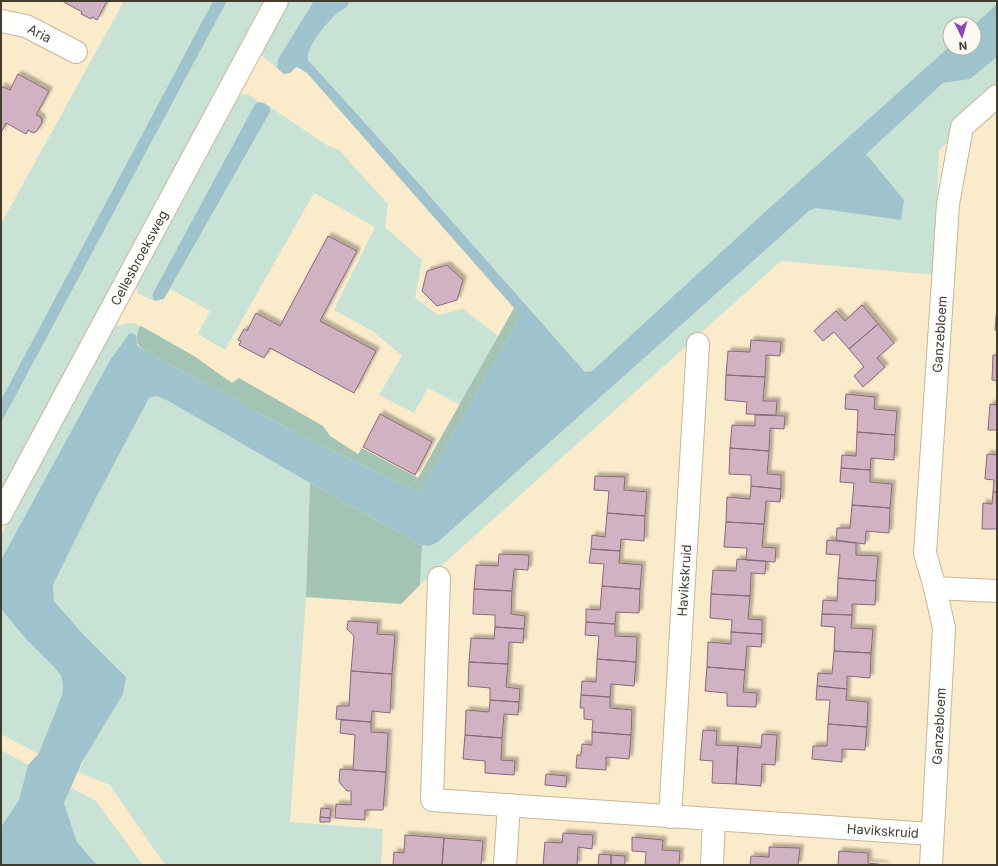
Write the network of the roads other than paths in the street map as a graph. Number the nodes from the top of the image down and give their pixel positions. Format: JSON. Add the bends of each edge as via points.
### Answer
{"nodes":[{"id":1,"x":277,"y":1,"type":"edge"},
{"id":2,"x":1,"y":21,"type":"edge"},
{"id":3,"x":76,"y":52,"type":"dead end"},
{"id":4,"x":997,"y":96,"type":"edge"},
{"id":5,"x":698,"y":344,"type":"dead end"},
{"id":6,"x":1,"y":514,"type":"edge"},
{"id":7,"x":439,"y":578,"type":"dead end"},
{"id":8,"x":935,"y":588,"type":"junction"},
{"id":9,"x":997,"y":591,"type":"edge"},
{"id":10,"x":509,"y":805,"type":"junction"},
{"id":11,"x":670,"y":817,"type":"junction"},
{"id":12,"x":714,"y":820,"type":"junction"},
{"id":13,"x":932,"y":834,"type":"junction"},
{"id":14,"x":505,"y":865,"type":"edge"},
{"id":15,"x":712,"y":865,"type":"edge"},
{"id":16,"x":931,"y":865,"type":"edge"}],
"edges":[{"from":1,"to":6,"type":"street","name":"Cellesbroeksweg"},
{"from":2,"to":3,"type":"street","name":"Aria","via":[[26,26]]},
{"from":4,"to":8,"type":"street","name":"Ganzebloem","via":[[962,127],[948,204],[925,553]]},
{"from":5,"to":11,"type":"street","name":"Havikskruid"},
{"from":7,"to":10,"type":"street","name":"Havikskruid","via":[[432,800]]},
{"from":8,"to":9,"type":"street"},
{"from":8,"to":13,"type":"street","name":"Ganzebloem","via":[[944,628]]},
{"from":10,"to":11,"type":"street","name":"Havikskruid"},
{"from":10,"to":14,"type":"street"},
{"from":11,"to":12,"type":"street","name":"Havikskruid"},
{"from":12,"to":13,"type":"street","name":"Havikskruid"},
{"from":12,"to":15,"type":"street"},
{"from":13,"to":16,"type":"street","name":"Ganzebloem"}]}
